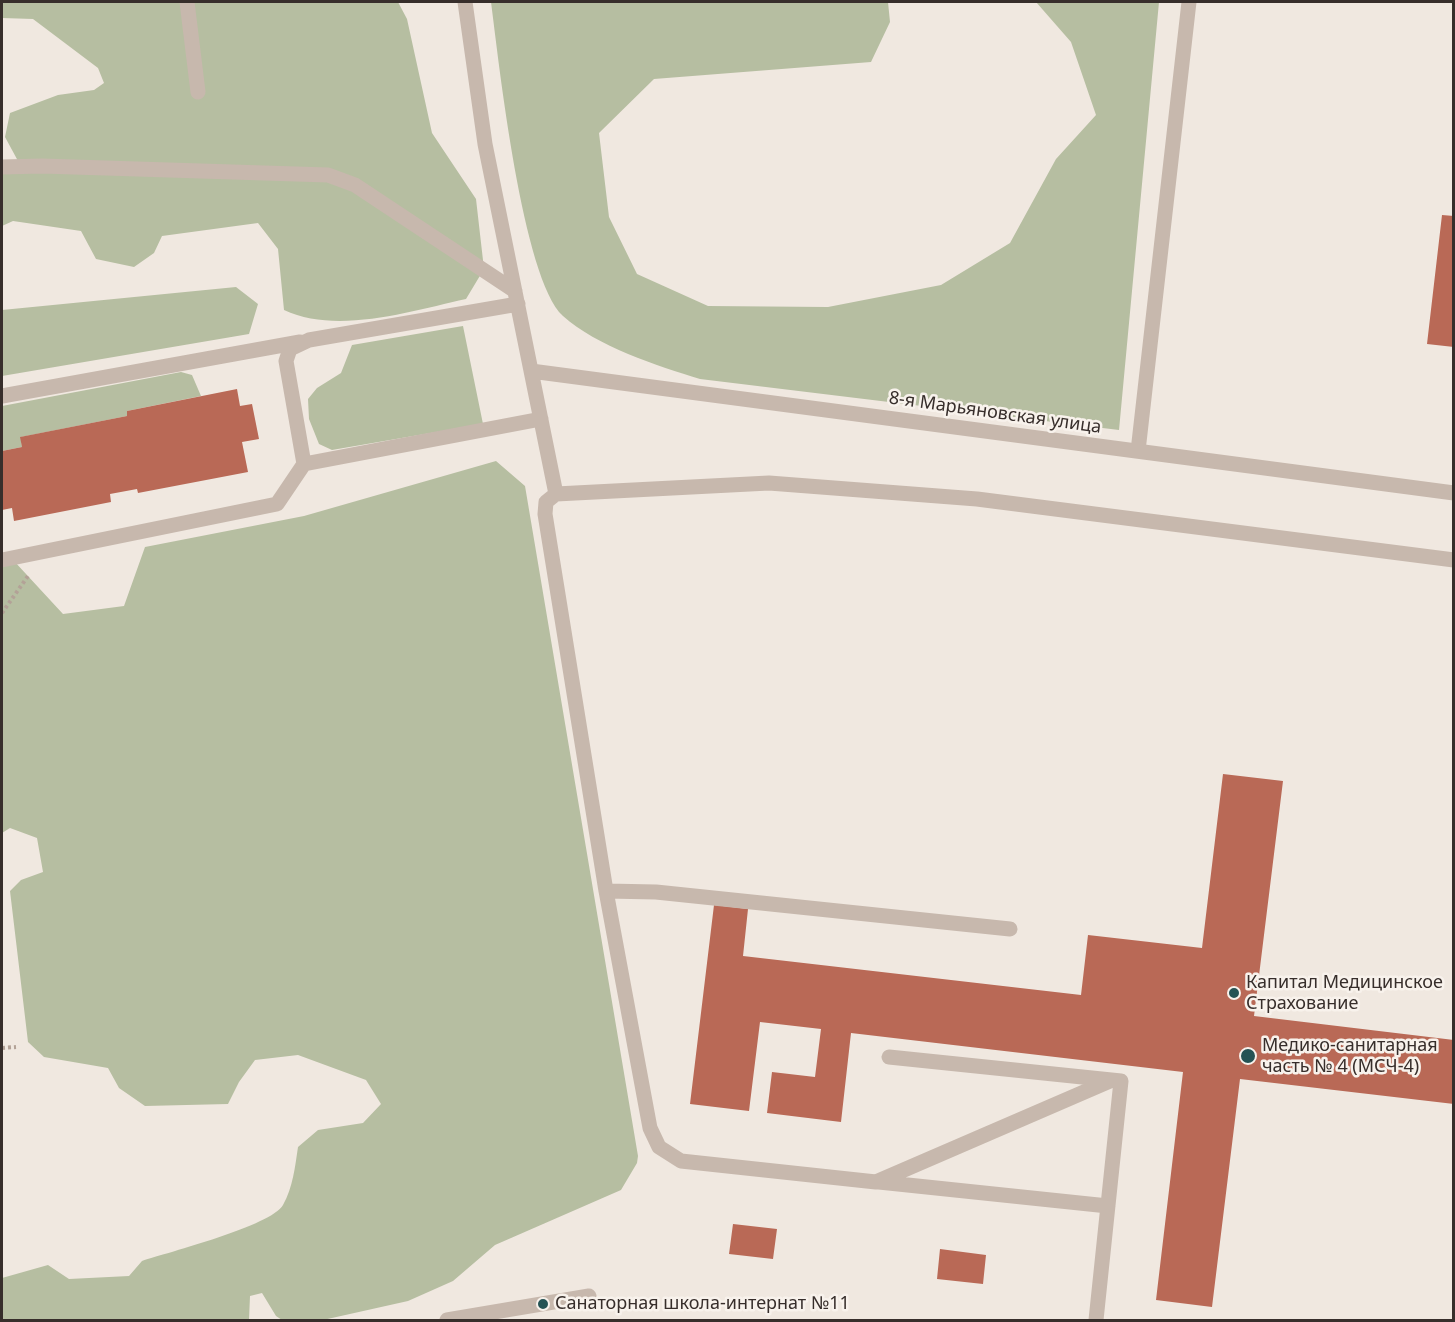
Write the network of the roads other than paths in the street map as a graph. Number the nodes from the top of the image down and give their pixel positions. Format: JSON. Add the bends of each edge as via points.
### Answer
{"nodes":[{"id":1,"x":187,"y":2,"type":"edge"},
{"id":2,"x":465,"y":2,"type":"edge"},
{"id":3,"x":1190,"y":2,"type":"edge"},
{"id":4,"x":198,"y":92,"type":"dead end"},
{"id":5,"x":2,"y":167,"type":"edge"},
{"id":6,"x":516,"y":297,"type":"junction"},
{"id":7,"x":309,"y":340,"type":"junction"},
{"id":8,"x":531,"y":371,"type":"junction"},
{"id":9,"x":2,"y":396,"type":"edge"},
{"id":10,"x":541,"y":419,"type":"junction"},
{"id":11,"x":1138,"y":451,"type":"junction"},
{"id":12,"x":304,"y":464,"type":"junction"},
{"id":13,"x":1454,"y":493,"type":"edge"},
{"id":14,"x":556,"y":494,"type":"junction"},
{"id":15,"x":2,"y":560,"type":"edge"},
{"id":16,"x":1454,"y":560,"type":"edge"},
{"id":17,"x":606,"y":891,"type":"junction"},
{"id":18,"x":1010,"y":928,"type":"dead end"},
{"id":19,"x":889,"y":1057,"type":"dead end"},
{"id":20,"x":1112,"y":1080,"type":"junction"},
{"id":21,"x":876,"y":1182,"type":"junction"},
{"id":22,"x":1108,"y":1206,"type":"junction"},
{"id":23,"x":589,"y":1296,"type":"dead end"},
{"id":24,"x":447,"y":1320,"type":"edge"},
{"id":25,"x":1096,"y":1320,"type":"edge"}],
"edges":[{"from":1,"to":4,"type":"street"},
{"from":2,"to":6,"type":"street","via":[[485,144]]},
{"from":3,"to":11,"type":"street"},
{"from":5,"to":6,"type":"street","via":[[328,175],[355,185]]},
{"from":6,"to":7,"type":"street"},
{"from":6,"to":8,"type":"street"},
{"from":7,"to":9,"type":"street"},
{"from":7,"to":12,"type":"street","via":[[290,349],[286,362]]},
{"from":8,"to":10,"type":"street"},
{"from":8,"to":11,"type":"street","name":"8-я Марьяновская улица"},
{"from":10,"to":12,"type":"street"},
{"from":10,"to":14,"type":"street"},
{"from":11,"to":13,"type":"street","name":"8-я Марьяновская улица"},
{"from":12,"to":15,"type":"street","via":[[277,504]]},
{"from":14,"to":16,"type":"street","via":[[770,483],[977,499]]},
{"from":14,"to":17,"type":"street","via":[[546,502],[545,514]]},
{"from":17,"to":18,"type":"street","via":[[657,892]]},
{"from":17,"to":21,"type":"street","via":[[650,1128],[659,1147],[681,1161]]},
{"from":19,"to":20,"type":"street"},
{"from":20,"to":21,"type":"street"},
{"from":20,"to":22,"type":"street","via":[[1121,1081]]},
{"from":21,"to":22,"type":"street"},
{"from":22,"to":25,"type":"street"},
{"from":23,"to":24,"type":"street"}]}
